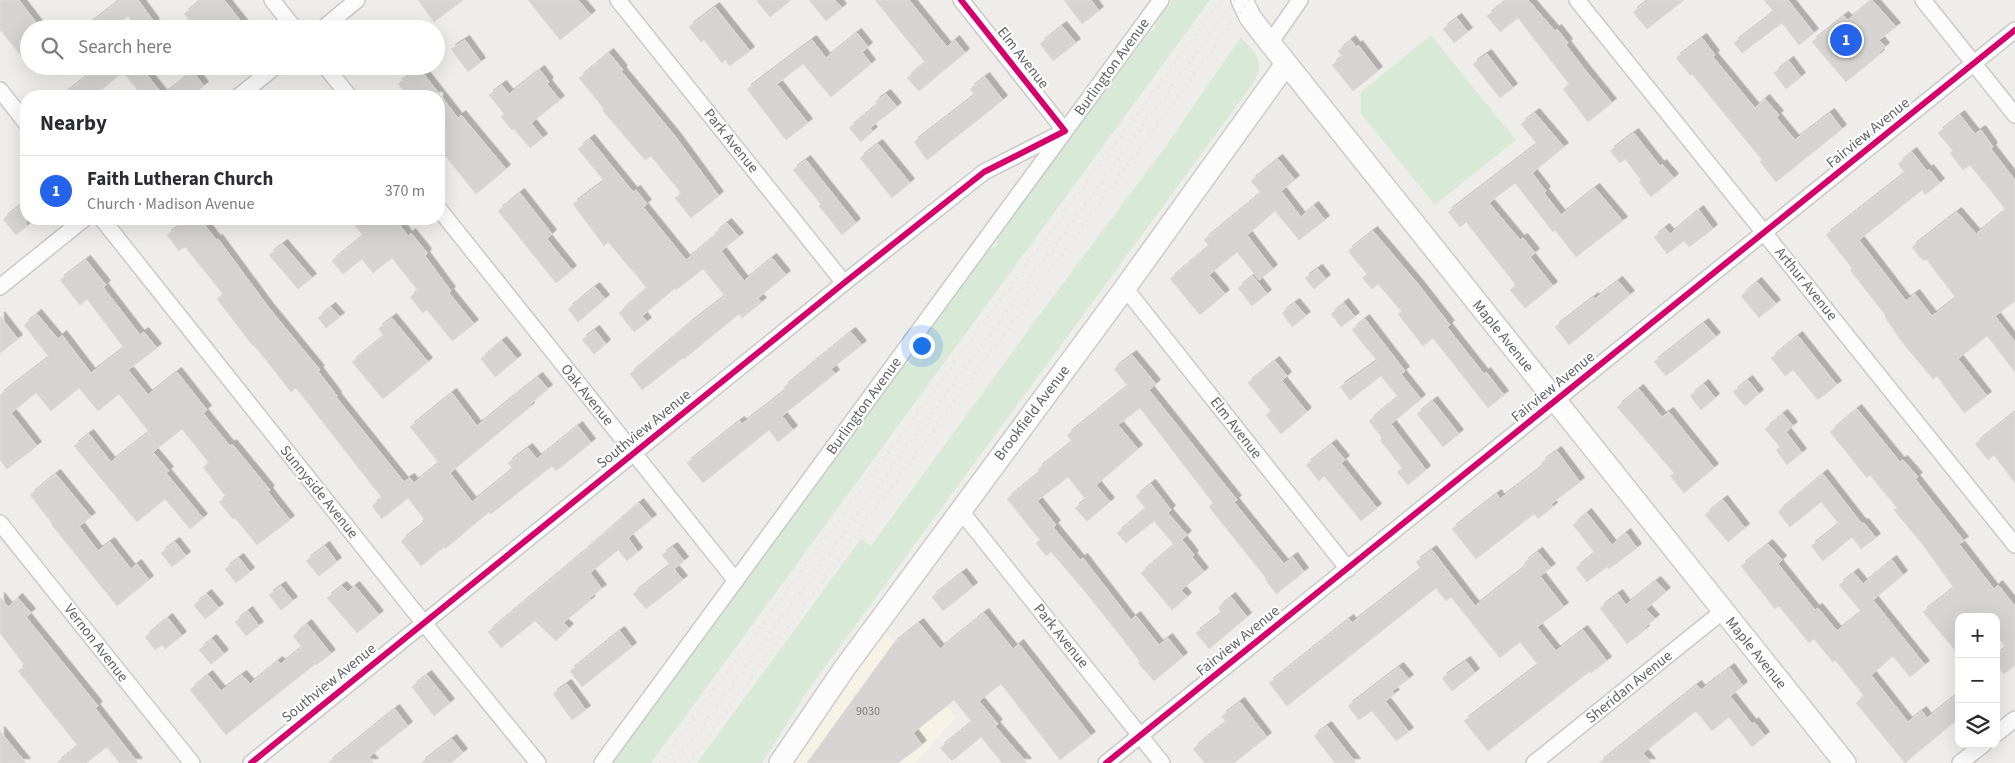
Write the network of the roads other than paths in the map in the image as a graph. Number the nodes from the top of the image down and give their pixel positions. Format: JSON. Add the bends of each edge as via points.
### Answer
{"nodes":[{"id":1,"x":272,"y":0,"type":"edge"},
{"id":2,"x":357,"y":0,"type":"edge"},
{"id":3,"x":618,"y":0,"type":"edge"},
{"id":4,"x":961,"y":0,"type":"edge"},
{"id":5,"x":1160,"y":0,"type":"edge"},
{"id":6,"x":1242,"y":0,"type":"edge"},
{"id":7,"x":1300,"y":0,"type":"edge"},
{"id":8,"x":1577,"y":0,"type":"edge"},
{"id":9,"x":1923,"y":0,"type":"edge"},
{"id":10,"x":288,"y":20,"type":"edge"},
{"id":11,"x":333,"y":20,"type":"edge"},
{"id":12,"x":2015,"y":30,"type":"edge"},
{"id":13,"x":1270,"y":43,"type":"junction"},
{"id":14,"x":1286,"y":64,"type":"junction"},
{"id":15,"x":1974,"y":64,"type":"junction"},
{"id":16,"x":265,"y":75,"type":"edge"},
{"id":17,"x":332,"y":75,"type":"edge"},
{"id":18,"x":0,"y":90,"type":"edge"},
{"id":19,"x":246,"y":90,"type":"edge"},
{"id":20,"x":344,"y":90,"type":"edge"},
{"id":21,"x":20,"y":115,"type":"edge"},
{"id":22,"x":2015,"y":115,"type":"edge"},
{"id":23,"x":1065,"y":131,"type":"junction"},
{"id":24,"x":445,"y":216,"type":"edge"},
{"id":25,"x":77,"y":225,"type":"edge"},
{"id":26,"x":107,"y":225,"type":"edge"},
{"id":27,"x":1764,"y":232,"type":"junction"},
{"id":28,"x":844,"y":283,"type":"junction"},
{"id":29,"x":0,"y":287,"type":"edge"},
{"id":30,"x":1125,"y":288,"type":"junction"},
{"id":31,"x":1555,"y":401,"type":"junction"},
{"id":32,"x":634,"y":453,"type":"junction"},
{"id":33,"x":960,"y":510,"type":"junction"},
{"id":34,"x":0,"y":523,"type":"edge"},
{"id":35,"x":2015,"y":545,"type":"edge"},
{"id":36,"x":1348,"y":569,"type":"junction"},
{"id":37,"x":736,"y":581,"type":"junction"},
{"id":38,"x":1723,"y":611,"type":"junction"},
{"id":39,"x":424,"y":623,"type":"junction"},
{"id":40,"x":2015,"y":719,"type":"edge"},
{"id":41,"x":2000,"y":731,"type":"edge"},
{"id":42,"x":1140,"y":736,"type":"junction"},
{"id":43,"x":1979,"y":748,"type":"edge"},
{"id":44,"x":192,"y":763,"type":"edge"},
{"id":45,"x":251,"y":763,"type":"edge"},
{"id":46,"x":538,"y":763,"type":"edge"},
{"id":47,"x":602,"y":763,"type":"edge"},
{"id":48,"x":780,"y":763,"type":"edge"},
{"id":49,"x":1106,"y":763,"type":"edge"},
{"id":50,"x":1162,"y":763,"type":"edge"},
{"id":51,"x":1534,"y":763,"type":"edge"},
{"id":52,"x":1845,"y":763,"type":"edge"},
{"id":53,"x":1960,"y":763,"type":"edge"}],
"edges":[{"from":1,"to":10,"type":"street"},
{"from":2,"to":11,"type":"street"},
{"from":3,"to":28,"type":"street","name":"Park Avenue"},
{"from":4,"to":23,"type":"street","name":"Elm Avenue"},
{"from":5,"to":23,"type":"street","name":"Burlington Avenue"},
{"from":6,"to":13,"type":"street","name":"Maple Avenue","via":[[1250,17]]},
{"from":7,"to":13,"type":"street"},
{"from":8,"to":27,"type":"street","name":"Arthur Avenue"},
{"from":9,"to":15,"type":"street"},
{"from":12,"to":15,"type":"street","name":"Fairview Avenue"},
{"from":13,"to":14,"type":"street","name":"Maple Avenue"},
{"from":14,"to":30,"type":"street","name":"Brookfield Avenue"},
{"from":14,"to":31,"type":"street","name":"Maple Avenue"},
{"from":15,"to":22,"type":"street"},
{"from":15,"to":27,"type":"street","name":"Fairview Avenue"},
{"from":16,"to":19,"type":"street"},
{"from":17,"to":20,"type":"street"},
{"from":18,"to":21,"type":"street"},
{"from":23,"to":28,"type":"street","name":"Southview Avenue","via":[[984,172]]},
{"from":23,"to":37,"type":"street","name":"Burlington Avenue"},
{"from":24,"to":32,"type":"street","name":"Oak Avenue"},
{"from":25,"to":29,"type":"street"},
{"from":26,"to":39,"type":"street","name":"Sunnyside Avenue"},
{"from":27,"to":31,"type":"street","name":"Fairview Avenue"},
{"from":27,"to":35,"type":"street","name":"Arthur Avenue"},
{"from":28,"to":32,"type":"street","name":"Southview Avenue"},
{"from":30,"to":33,"type":"street","name":"Brookfield Avenue"},
{"from":30,"to":36,"type":"street","name":"Elm Avenue"},
{"from":31,"to":36,"type":"street","name":"Fairview Avenue"},
{"from":31,"to":38,"type":"street","name":"Maple Avenue"},
{"from":32,"to":37,"type":"street","name":"Oak Avenue"},
{"from":32,"to":39,"type":"street","name":"Southview Avenue"},
{"from":33,"to":42,"type":"street","name":"Park Avenue"},
{"from":33,"to":48,"type":"street","name":"Brookfield Avenue"},
{"from":34,"to":44,"type":"street","name":"Vernon Avenue"},
{"from":36,"to":42,"type":"street","name":"Fairview Avenue"},
{"from":37,"to":47,"type":"street","name":"Burlington Avenue"},
{"from":38,"to":51,"type":"street","name":"Sheridan Avenue"},
{"from":38,"to":52,"type":"street","name":"Maple Avenue"},
{"from":39,"to":45,"type":"street","name":"Southview Avenue"},
{"from":39,"to":46,"type":"street","name":"Sunnyside Avenue"},
{"from":40,"to":41,"type":"street"},
{"from":42,"to":49,"type":"street","name":"Fairview Avenue"},
{"from":42,"to":50,"type":"street","name":"Park Avenue"},
{"from":43,"to":53,"type":"street"}]}
